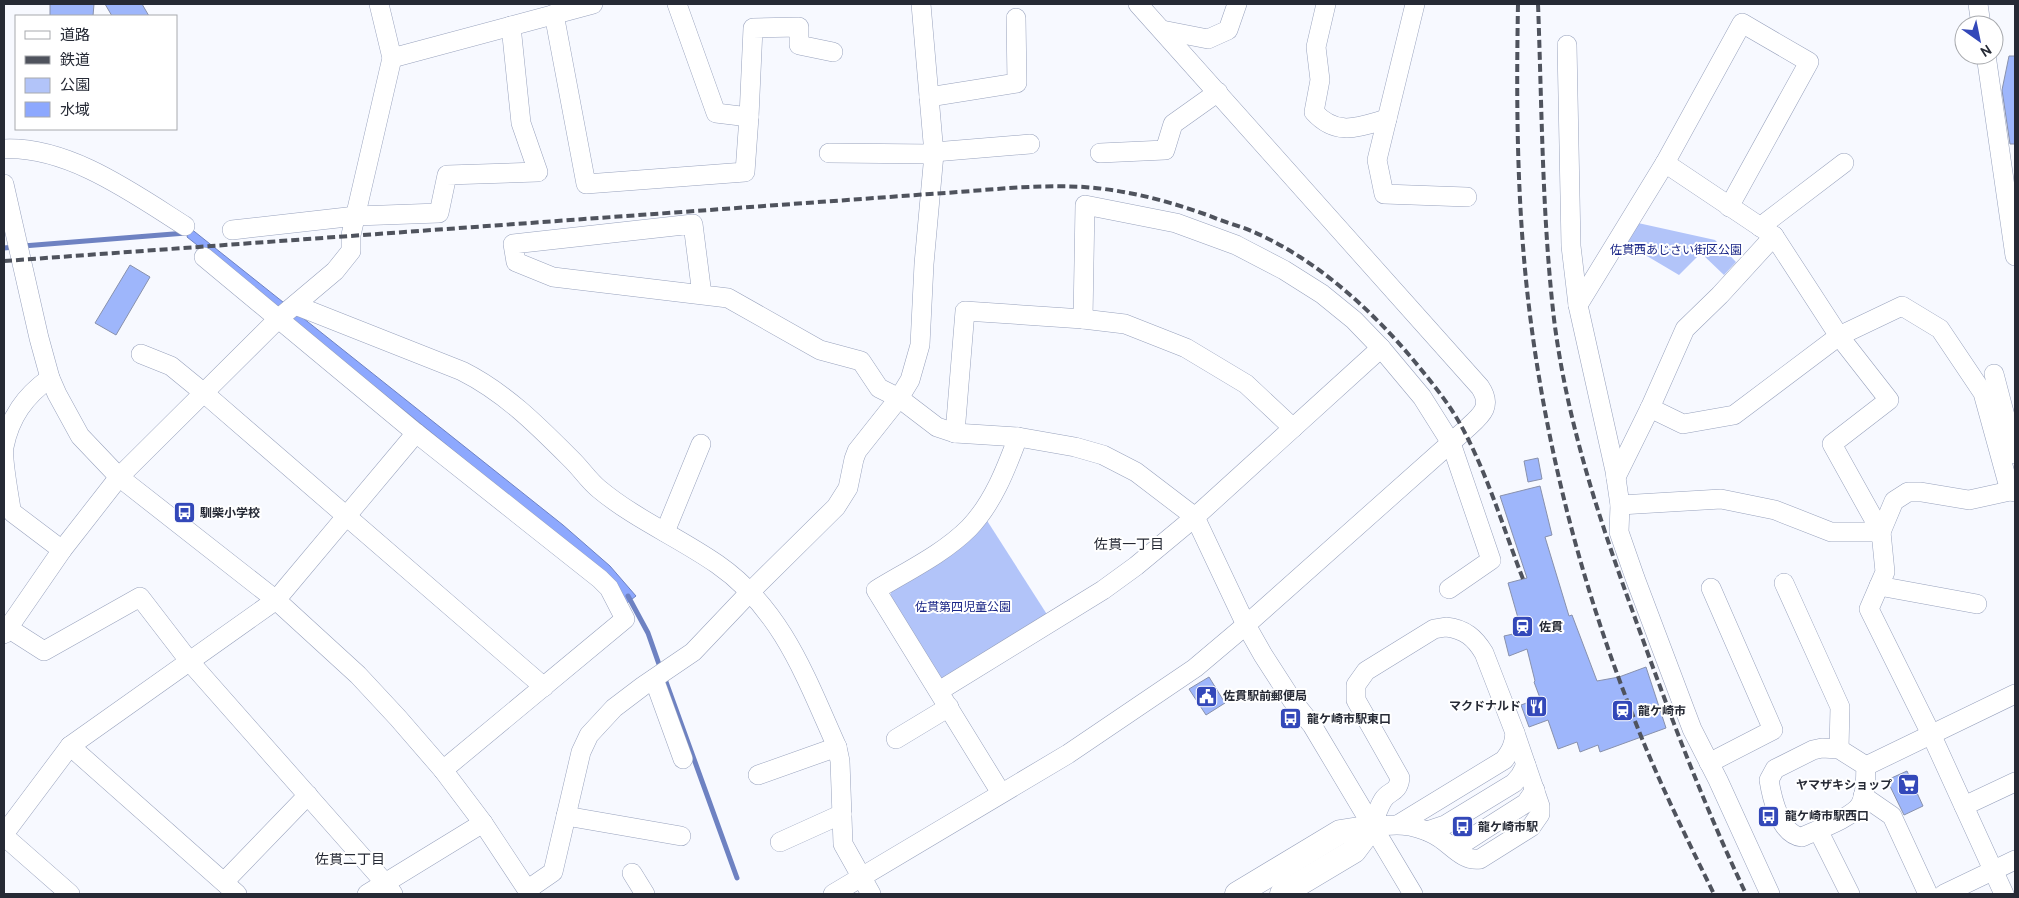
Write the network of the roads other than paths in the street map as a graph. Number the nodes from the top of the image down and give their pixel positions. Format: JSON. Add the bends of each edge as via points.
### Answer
{"nodes":[{"id":1,"x":379,"y":4,"type":"edge"},
{"id":2,"x":593,"y":4,"type":"edge"},
{"id":3,"x":678,"y":4,"type":"edge"},
{"id":4,"x":922,"y":4,"type":"edge"},
{"id":5,"x":1138,"y":4,"type":"edge"},
{"id":6,"x":1237,"y":4,"type":"edge"},
{"id":7,"x":1326,"y":4,"type":"edge"},
{"id":8,"x":1415,"y":4,"type":"edge"},
{"id":9,"x":554,"y":14,"type":"junction"},
{"id":10,"x":1016,"y":18,"type":"dead end"},
{"id":11,"x":511,"y":26,"type":"junction"},
{"id":12,"x":1162,"y":30,"type":"junction"},
{"id":13,"x":1567,"y":45,"type":"dead end"},
{"id":14,"x":833,"y":52,"type":"dead end"},
{"id":15,"x":392,"y":58,"type":"junction"},
{"id":16,"x":1987,"y":65,"type":"edge"},
{"id":17,"x":1218,"y":92,"type":"junction"},
{"id":18,"x":929,"y":97,"type":"junction"},
{"id":19,"x":749,"y":116,"type":"junction"},
{"id":20,"x":1387,"y":119,"type":"junction"},
{"id":21,"x":1030,"y":144,"type":"dead end"},
{"id":22,"x":4,"y":149,"type":"edge"},
{"id":23,"x":829,"y":153,"type":"dead end"},
{"id":24,"x":934,"y":153,"type":"junction"},
{"id":25,"x":1100,"y":153,"type":"dead end"},
{"id":26,"x":1665,"y":163,"type":"junction"},
{"id":27,"x":1844,"y":163,"type":"dead end"},
{"id":28,"x":4,"y":184,"type":"edge"},
{"id":29,"x":1467,"y":197,"type":"dead end"},
{"id":30,"x":1729,"y":206,"type":"junction"},
{"id":31,"x":356,"y":216,"type":"junction"},
{"id":32,"x":185,"y":226,"type":"dead end"},
{"id":33,"x":232,"y":230,"type":"dead end"},
{"id":34,"x":1767,"y":232,"type":"junction"},
{"id":35,"x":14,"y":244,"type":"edge"},
{"id":36,"x":204,"y":256,"type":"dead end"},
{"id":37,"x":2015,"y":256,"type":"edge"},
{"id":38,"x":702,"y":295,"type":"junction"},
{"id":39,"x":295,"y":305,"type":"junction"},
{"id":40,"x":1578,"y":306,"type":"junction"},
{"id":41,"x":279,"y":319,"type":"junction"},
{"id":42,"x":1083,"y":319,"type":"junction"},
{"id":43,"x":1839,"y":336,"type":"junction"},
{"id":44,"x":1381,"y":348,"type":"junction"},
{"id":45,"x":141,"y":354,"type":"dead end"},
{"id":46,"x":1994,"y":374,"type":"dead end"},
{"id":47,"x":50,"y":378,"type":"junction"},
{"id":48,"x":204,"y":393,"type":"junction"},
{"id":49,"x":899,"y":398,"type":"junction"},
{"id":50,"x":1650,"y":408,"type":"junction"},
{"id":51,"x":1293,"y":428,"type":"junction"},
{"id":52,"x":955,"y":432,"type":"junction"},
{"id":53,"x":416,"y":433,"type":"junction"},
{"id":54,"x":1018,"y":437,"type":"junction"},
{"id":55,"x":1451,"y":443,"type":"junction"},
{"id":56,"x":701,"y":444,"type":"dead end"},
{"id":57,"x":2015,"y":454,"type":"edge"},
{"id":58,"x":119,"y":477,"type":"junction"},
{"id":59,"x":1616,"y":477,"type":"junction"},
{"id":60,"x":2012,"y":492,"type":"edge"},
{"id":61,"x":1620,"y":505,"type":"junction"},
{"id":62,"x":348,"y":516,"type":"junction"},
{"id":63,"x":1195,"y":517,"type":"junction"},
{"id":64,"x":665,"y":532,"type":"junction"},
{"id":65,"x":1881,"y":532,"type":"junction"},
{"id":66,"x":62,"y":550,"type":"junction"},
{"id":67,"x":1784,"y":583,"type":"dead end"},
{"id":68,"x":1879,"y":586,"type":"junction"},
{"id":69,"x":1711,"y":588,"type":"dead end"},
{"id":70,"x":1449,"y":589,"type":"dead end"},
{"id":71,"x":750,"y":592,"type":"junction"},
{"id":72,"x":276,"y":600,"type":"junction"},
{"id":73,"x":1977,"y":604,"type":"dead end"},
{"id":74,"x":1246,"y":625,"type":"junction"},
{"id":75,"x":6,"y":631,"type":"edge"},
{"id":76,"x":190,"y":662,"type":"junction"},
{"id":77,"x":654,"y":679,"type":"junction"},
{"id":78,"x":544,"y":687,"type":"junction"},
{"id":79,"x":938,"y":691,"type":"junction"},
{"id":80,"x":2015,"y":694,"type":"edge"},
{"id":81,"x":949,"y":707,"type":"junction"},
{"id":82,"x":1515,"y":733,"type":"junction"},
{"id":83,"x":1931,"y":734,"type":"junction"},
{"id":84,"x":896,"y":738,"type":"dead end"},
{"id":85,"x":70,"y":746,"type":"junction"},
{"id":86,"x":837,"y":747,"type":"junction"},
{"id":87,"x":1839,"y":749,"type":"junction"},
{"id":88,"x":683,"y":759,"type":"dead end"},
{"id":89,"x":1709,"y":763,"type":"junction"},
{"id":90,"x":1526,"y":765,"type":"junction"},
{"id":91,"x":1866,"y":766,"type":"junction"},
{"id":92,"x":443,"y":770,"type":"junction"},
{"id":93,"x":758,"y":775,"type":"dead end"},
{"id":94,"x":2015,"y":782,"type":"edge"},
{"id":95,"x":1001,"y":793,"type":"junction"},
{"id":96,"x":308,"y":794,"type":"junction"},
{"id":97,"x":1864,"y":796,"type":"junction"},
{"id":98,"x":1964,"y":806,"type":"junction"},
{"id":99,"x":842,"y":814,"type":"junction"},
{"id":100,"x":566,"y":816,"type":"junction"},
{"id":101,"x":483,"y":823,"type":"junction"},
{"id":102,"x":1399,"y":824,"type":"junction"},
{"id":103,"x":1372,"y":827,"type":"junction"},
{"id":104,"x":1818,"y":830,"type":"junction"},
{"id":105,"x":1427,"y":831,"type":"junction"},
{"id":106,"x":4,"y":835,"type":"edge"},
{"id":107,"x":680,"y":836,"type":"dead end"},
{"id":108,"x":780,"y":842,"type":"dead end"},
{"id":109,"x":2015,"y":860,"type":"edge"},
{"id":110,"x":1993,"y":870,"type":"junction"},
{"id":111,"x":632,"y":873,"type":"dead end"},
{"id":112,"x":861,"y":878,"type":"junction"},
{"id":113,"x":230,"y":888,"type":"edge"},
{"id":114,"x":389,"y":889,"type":"edge"},
{"id":115,"x":529,"y":892,"type":"edge"},
{"id":116,"x":70,"y":894,"type":"edge"},
{"id":117,"x":367,"y":894,"type":"edge"},
{"id":118,"x":645,"y":894,"type":"edge"},
{"id":119,"x":834,"y":894,"type":"edge"},
{"id":120,"x":871,"y":894,"type":"edge"},
{"id":121,"x":1237,"y":894,"type":"edge"},
{"id":122,"x":1282,"y":894,"type":"edge"},
{"id":123,"x":1413,"y":894,"type":"edge"},
{"id":124,"x":1770,"y":894,"type":"edge"},
{"id":125,"x":1850,"y":894,"type":"edge"},
{"id":126,"x":1928,"y":894,"type":"edge"},
{"id":127,"x":1944,"y":894,"type":"edge"},
{"id":128,"x":2004,"y":894,"type":"edge"}],
"edges":[{"from":1,"to":15,"type":"street"},
{"from":2,"to":9,"type":"street"},
{"from":3,"to":19,"type":"street","via":[[716,113]]},
{"from":4,"to":18,"type":"street"},
{"from":5,"to":12,"type":"street"},
{"from":6,"to":12,"type":"street","via":[[1228,30],[1208,39]]},
{"from":7,"to":20,"type":"street","via":[[1316,47],[1320,80],[1314,112],[1324,123],[1346,130]]},
{"from":8,"to":20,"type":"street"},
{"from":9,"to":11,"type":"street"},
{"from":9,"to":19,"type":"street","via":[[586,184],[745,172]]},
{"from":10,"to":18,"type":"street","via":[[1017,83]]},
{"from":11,"to":15,"type":"street"},
{"from":11,"to":31,"type":"street","via":[[521,123],[538,172],[447,176],[439,213]]},
{"from":12,"to":17,"type":"street"},
{"from":13,"to":40,"type":"street","via":[[1571,246]]},
{"from":14,"to":19,"type":"street","via":[[798,45],[799,28],[753,28]]},
{"from":15,"to":31,"type":"street"},
{"from":16,"to":37,"type":"street"},
{"from":17,"to":25,"type":"street","via":[[1173,124],[1164,150]]},
{"from":17,"to":55,"type":"street","via":[[1480,387],[1487,402],[1484,411]]},
{"from":18,"to":24,"type":"street"},
{"from":20,"to":29,"type":"street","via":[[1377,160],[1384,194]]},
{"from":21,"to":24,"type":"street"},
{"from":22,"to":32,"type":"street","via":[[62,158],[115,181]]},
{"from":23,"to":24,"type":"street"},
{"from":24,"to":49,"type":"street","via":[[920,345],[910,380]]},
{"from":26,"to":30,"type":"street"},
{"from":26,"to":30,"type":"street","via":[[1742,23],[1808,62]]},
{"from":26,"to":40,"type":"street"},
{"from":27,"to":34,"type":"street"},
{"from":28,"to":35,"type":"street"},
{"from":30,"to":34,"type":"street"},
{"from":31,"to":33,"type":"street"},
{"from":31,"to":39,"type":"street","via":[[348,257]]},
{"from":34,"to":43,"type":"street"},
{"from":34,"to":50,"type":"street","via":[[1685,329]]},
{"from":35,"to":47,"type":"street"},
{"from":36,"to":41,"type":"street"},
{"from":38,"to":38,"type":"street","via":[[553,277],[516,262],[513,244],[693,224]]},
{"from":38,"to":49,"type":"street","via":[[728,298],[820,350],[861,361],[879,388]]},
{"from":39,"to":41,"type":"street"},
{"from":39,"to":64,"type":"street","via":[[483,382],[541,429],[598,489]]},
{"from":40,"to":59,"type":"street"},
{"from":41,"to":48,"type":"street"},
{"from":41,"to":53,"type":"street"},
{"from":42,"to":44,"type":"street","via":[[1085,205],[1176,224],[1236,245],[1322,294]]},
{"from":42,"to":51,"type":"street","via":[[1125,324],[1186,348],[1246,384]]},
{"from":42,"to":52,"type":"street","via":[[965,311]]},
{"from":43,"to":50,"type":"street","via":[[1734,415],[1683,424]]},
{"from":43,"to":60,"type":"street","via":[[1902,306],[1940,329],[1983,393]]},
{"from":43,"to":65,"type":"street","via":[[1889,400],[1832,444]]},
{"from":44,"to":51,"type":"street"},
{"from":44,"to":55,"type":"street","via":[[1422,398]]},
{"from":45,"to":48,"type":"street","via":[[170,366]]},
{"from":46,"to":57,"type":"street"},
{"from":47,"to":58,"type":"street","via":[[80,436]]},
{"from":47,"to":66,"type":"street","via":[[22,402],[4,449],[13,514]]},
{"from":48,"to":58,"type":"street"},
{"from":48,"to":62,"type":"street"},
{"from":49,"to":52,"type":"street","via":[[937,427]]},
{"from":49,"to":71,"type":"street","via":[[857,451],[848,488],[836,507]]},
{"from":50,"to":59,"type":"street"},
{"from":51,"to":63,"type":"street"},
{"from":52,"to":54,"type":"street"},
{"from":53,"to":62,"type":"street"},
{"from":53,"to":78,"type":"street","via":[[600,578],[625,619]]},
{"from":54,"to":63,"type":"street","via":[[1075,446],[1103,455],[1136,472]]},
{"from":54,"to":79,"type":"street","via":[[995,491],[970,527],[947,546],[876,590]]},
{"from":55,"to":70,"type":"street","via":[[1492,560]]},
{"from":55,"to":74,"type":"street"},
{"from":56,"to":64,"type":"street"},
{"from":58,"to":66,"type":"street"},
{"from":58,"to":72,"type":"street"},
{"from":59,"to":61,"type":"street"},
{"from":60,"to":65,"type":"street","via":[[1969,500],[1908,492],[1894,502]]},
{"from":61,"to":65,"type":"street","via":[[1721,499],[1775,510],[1831,532]]},
{"from":61,"to":89,"type":"street","via":[[1619,532],[1692,729]]},
{"from":62,"to":72,"type":"street"},
{"from":62,"to":78,"type":"street"},
{"from":63,"to":74,"type":"street"},
{"from":63,"to":79,"type":"street","via":[[1104,590]]},
{"from":64,"to":71,"type":"street","via":[[718,565]]},
{"from":65,"to":68,"type":"street","via":[[1884,572]]},
{"from":66,"to":75,"type":"street"},
{"from":67,"to":87,"type":"street","via":[[1840,707]]},
{"from":68,"to":73,"type":"street"},
{"from":68,"to":83,"type":"street","via":[[1869,609]]},
{"from":69,"to":89,"type":"street","via":[[1774,730]]},
{"from":71,"to":77,"type":"street","via":[[693,652]]},
{"from":71,"to":86,"type":"street","via":[[769,613],[792,649]]},
{"from":72,"to":76,"type":"street"},
{"from":72,"to":92,"type":"street","via":[[358,675]]},
{"from":74,"to":95,"type":"street","via":[[1160,694]]},
{"from":74,"to":103,"type":"street","via":[[1287,693],[1312,725]]},
{"from":75,"to":76,"type":"street","via":[[44,651],[140,597]]},
{"from":76,"to":85,"type":"street"},
{"from":76,"to":96,"type":"street"},
{"from":77,"to":88,"type":"street"},
{"from":77,"to":100,"type":"street","via":[[614,708],[589,735],[581,752]]},
{"from":78,"to":92,"type":"street"},
{"from":79,"to":81,"type":"street"},
{"from":80,"to":83,"type":"street"},
{"from":81,"to":84,"type":"street"},
{"from":81,"to":95,"type":"street"},
{"from":82,"to":90,"type":"street"},
{"from":82,"to":102,"type":"street","via":[[1510,752],[1504,760]]},
{"from":82,"to":103,"type":"street","via":[[1484,653],[1476,641],[1457,628],[1434,629],[1366,671],[1356,685],[1356,700],[1400,778],[1395,791],[1384,798]]},
{"from":83,"to":91,"type":"street"},
{"from":83,"to":98,"type":"street"},
{"from":85,"to":106,"type":"street"},
{"from":85,"to":113,"type":"street"},
{"from":86,"to":93,"type":"street"},
{"from":86,"to":99,"type":"street"},
{"from":87,"to":91,"type":"street"},
{"from":87,"to":104,"type":"street","via":[[1813,750],[1775,769],[1770,780],[1775,808],[1787,829],[1802,838]]},
{"from":89,"to":124,"type":"street"},
{"from":90,"to":105,"type":"street","via":[[1514,783],[1445,825]]},
{"from":90,"to":105,"type":"street","via":[[1535,790],[1526,802],[1462,844],[1450,845]]},
{"from":91,"to":97,"type":"street"},
{"from":92,"to":101,"type":"street"},
{"from":94,"to":98,"type":"street"},
{"from":95,"to":112,"type":"street"},
{"from":96,"to":113,"type":"street"},
{"from":96,"to":114,"type":"street"},
{"from":97,"to":104,"type":"street","via":[[1853,812]]},
{"from":97,"to":126,"type":"street","via":[[1892,816]]},
{"from":98,"to":110,"type":"street"},
{"from":99,"to":108,"type":"street"},
{"from":99,"to":112,"type":"street","via":[[843,844]]},
{"from":100,"to":107,"type":"street"},
{"from":100,"to":115,"type":"street","via":[[553,872]]},
{"from":101,"to":114,"type":"street"},
{"from":101,"to":115,"type":"street"},
{"from":102,"to":103,"type":"street"},
{"from":102,"to":105,"type":"street"},
{"from":103,"to":121,"type":"main road","via":[[1340,832]]},
{"from":103,"to":122,"type":"main road","via":[[1354,850]]},
{"from":103,"to":123,"type":"street"},
{"from":104,"to":125,"type":"street"},
{"from":106,"to":116,"type":"street"},
{"from":109,"to":110,"type":"street"},
{"from":110,"to":127,"type":"street"},
{"from":110,"to":128,"type":"street"},
{"from":111,"to":118,"type":"street"},
{"from":112,"to":119,"type":"street"},
{"from":112,"to":120,"type":"street"},
{"from":114,"to":117,"type":"street"}]}
